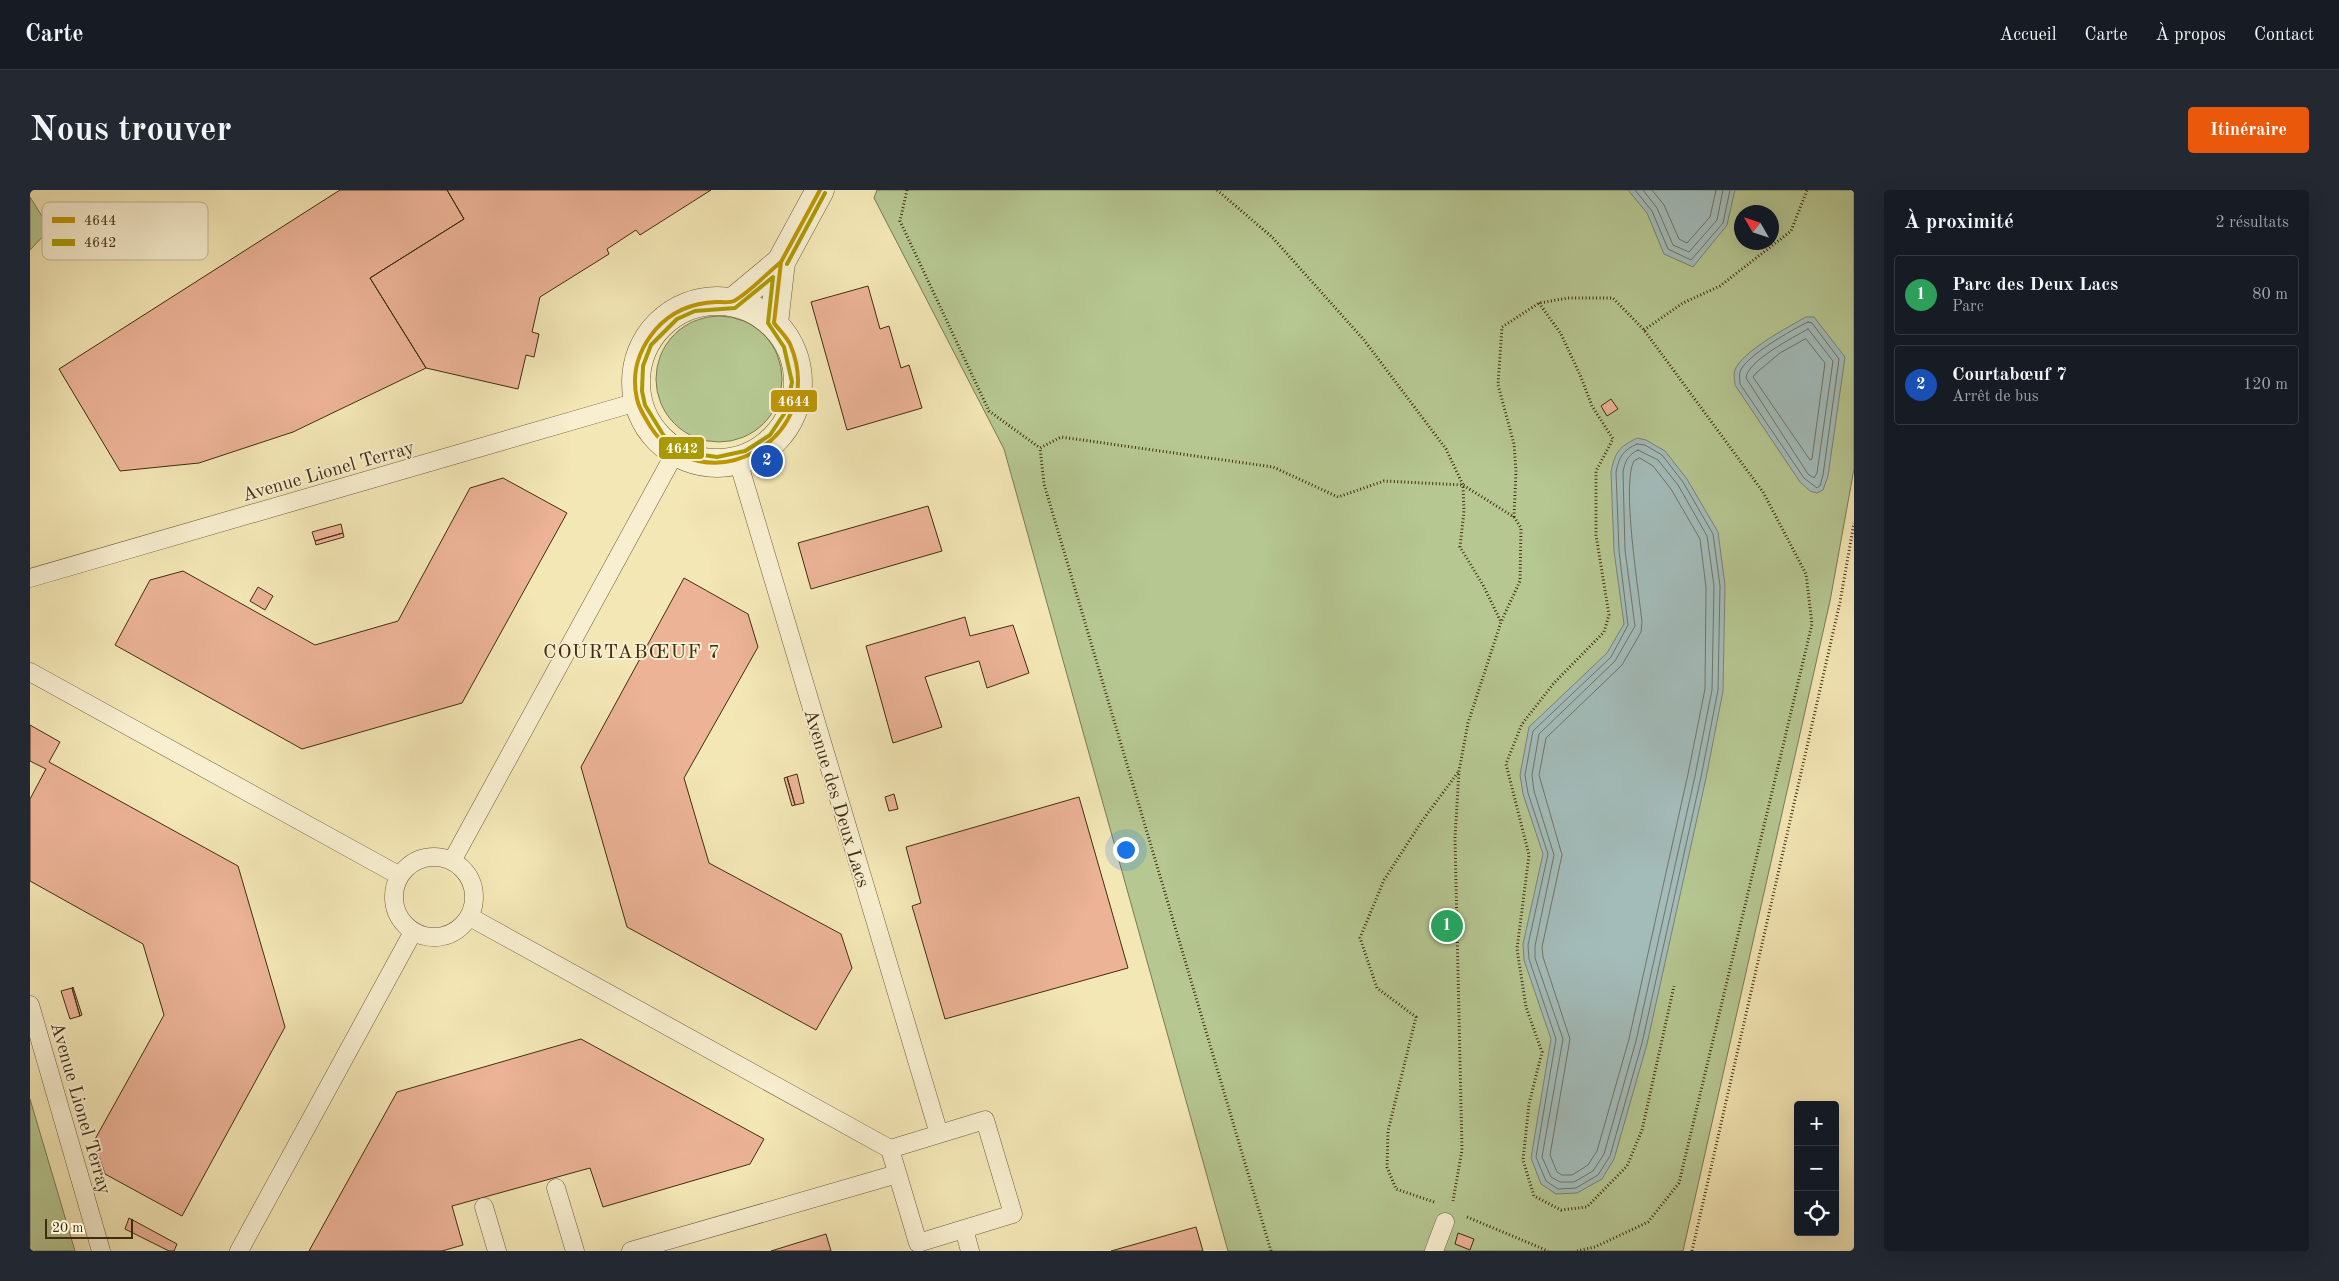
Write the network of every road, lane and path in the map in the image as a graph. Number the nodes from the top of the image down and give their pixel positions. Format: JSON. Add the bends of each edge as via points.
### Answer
{"nodes":[{"id":1,"x":820,"y":190,"type":"edge"},
{"id":2,"x":906,"y":190,"type":"edge"},
{"id":3,"x":1217,"y":190,"type":"edge"},
{"id":4,"x":1807,"y":190,"type":"edge"},
{"id":5,"x":781,"y":262,"type":"junction"},
{"id":6,"x":733,"y":302,"type":"junction"},
{"id":7,"x":1539,"y":303,"type":"junction"},
{"id":8,"x":774,"y":323,"type":"junction"},
{"id":9,"x":1644,"y":330,"type":"junction"},
{"id":10,"x":637,"y":402,"type":"junction"},
{"id":11,"x":1040,"y":448,"type":"junction"},
{"id":12,"x":675,"y":452,"type":"junction"},
{"id":13,"x":738,"y":461,"type":"junction"},
{"id":14,"x":1463,"y":485,"type":"junction"},
{"id":15,"x":1514,"y":517,"type":"junction"},
{"id":16,"x":1854,"y":523,"type":"edge"},
{"id":17,"x":30,"y":578,"type":"edge"},
{"id":18,"x":1501,"y":622,"type":"junction"},
{"id":19,"x":30,"y":672,"type":"edge"},
{"id":20,"x":1459,"y":771,"type":"junction"},
{"id":21,"x":452,"y":861,"type":"junction"},
{"id":22,"x":400,"y":876,"type":"junction"},
{"id":23,"x":470,"y":917,"type":"junction"},
{"id":24,"x":413,"y":932,"type":"junction"},
{"id":25,"x":1674,"y":986,"type":"dead end"},
{"id":26,"x":30,"y":1005,"type":"edge"},
{"id":27,"x":939,"y":1134,"type":"junction"},
{"id":28,"x":890,"y":1149,"type":"junction"},
{"id":29,"x":897,"y":1174,"type":"junction"},
{"id":30,"x":556,"y":1188,"type":"dead end"},
{"id":31,"x":484,"y":1207,"type":"dead end"},
{"id":32,"x":1448,"y":1216,"type":"junction"},
{"id":33,"x":964,"y":1229,"type":"junction"},
{"id":34,"x":101,"y":1251,"type":"edge"},
{"id":35,"x":238,"y":1251,"type":"edge"},
{"id":36,"x":497,"y":1251,"type":"edge"},
{"id":37,"x":575,"y":1251,"type":"edge"},
{"id":38,"x":631,"y":1251,"type":"edge"},
{"id":39,"x":970,"y":1251,"type":"edge"},
{"id":40,"x":1271,"y":1251,"type":"edge"},
{"id":41,"x":1434,"y":1251,"type":"edge"},
{"id":42,"x":1548,"y":1251,"type":"edge"},
{"id":43,"x":1577,"y":1251,"type":"edge"},
{"id":44,"x":1692,"y":1251,"type":"edge"}],
"edges":[{"from":1,"to":5,"type":"street"},
{"from":2,"to":11,"type":"path","via":[[900,221],[988,411]]},
{"from":3,"to":14,"type":"path","via":[[1272,237],[1364,340],[1446,449]]},
{"from":4,"to":9,"type":"path","via":[[1791,231],[1720,286],[1683,303]]},
{"from":5,"to":6,"type":"street"},
{"from":5,"to":8,"type":"street"},
{"from":6,"to":8,"type":"street","via":[[755,309]]},
{"from":6,"to":10,"type":"street","via":[[706,301],[680,309],[657,325],[642,348],[635,375]]},
{"from":7,"to":9,"type":"path","via":[[1568,298],[1613,298]]},
{"from":7,"to":15,"type":"path","via":[[1502,327],[1498,385],[1514,444]]},
{"from":7,"to":25,"type":"path","via":[[1561,334],[1592,406],[1613,439],[1596,471],[1596,535],[1609,615],[1604,632],[1554,684],[1522,724],[1506,764],[1529,855],[1517,949],[1526,1007],[1542,1052],[1528,1104],[1523,1160],[1534,1196],[1561,1210],[1587,1207],[1627,1166],[1642,1130]]},
{"from":8,"to":13,"type":"street","via":[[789,343],[797,366],[798,390],[792,414],[779,435],[761,451]]},
{"from":9,"to":43,"type":"path","via":[[1763,492],[1806,574],[1812,624],[1679,1183],[1648,1222],[1595,1247]]},
{"from":10,"to":12,"type":"street","via":[[645,422],[658,439]]},
{"from":10,"to":17,"type":"lane","name":"Avenue Lionel Terray"},
{"from":11,"to":14,"type":"path","via":[[1061,438],[1273,467],[1338,496],[1384,481]]},
{"from":11,"to":40,"type":"path","via":[[1044,484]]},
{"from":12,"to":13,"type":"street","via":[[695,461],[716,464]]},
{"from":12,"to":21,"type":"lane"},
{"from":13,"to":27,"type":"lane","name":"Avenue des Deux Lacs"},
{"from":14,"to":15,"type":"path"},
{"from":14,"to":18,"type":"path","via":[[1460,547]]},
{"from":15,"to":18,"type":"path","via":[[1521,528],[1520,581]]},
{"from":16,"to":44,"type":"path","via":[[1830,649]]},
{"from":18,"to":20,"type":"path","via":[[1468,723]]},
{"from":19,"to":22,"type":"lane"},
{"from":20,"to":32,"type":"path","via":[[1455,838],[1462,1150]]},
{"from":20,"to":32,"type":"path","via":[[1384,880],[1360,938],[1377,988],[1416,1016],[1388,1131],[1388,1167],[1396,1189],[1442,1205]]},
{"from":21,"to":22,"type":"lane","via":[[428,857],[407,867]]},
{"from":21,"to":23,"type":"lane","via":[[463,868],[475,891]]},
{"from":22,"to":24,"type":"lane","via":[[394,901],[397,913]]},
{"from":23,"to":24,"type":"lane","via":[[462,927],[445,936],[425,937]]},
{"from":23,"to":28,"type":"lane"},
{"from":24,"to":35,"type":"lane"},
{"from":26,"to":34,"type":"lane","name":"Avenue Lionel Terray"},
{"from":27,"to":28,"type":"lane"},
{"from":27,"to":33,"type":"lane","via":[[985,1120],[1013,1214]]},
{"from":28,"to":29,"type":"lane"},
{"from":29,"to":33,"type":"lane","via":[[918,1243]]},
{"from":29,"to":38,"type":"lane"},
{"from":30,"to":37,"type":"lane"},
{"from":31,"to":36,"type":"lane"},
{"from":32,"to":41,"type":"lane"},
{"from":32,"to":42,"type":"path"},
{"from":33,"to":39,"type":"lane"}]}
